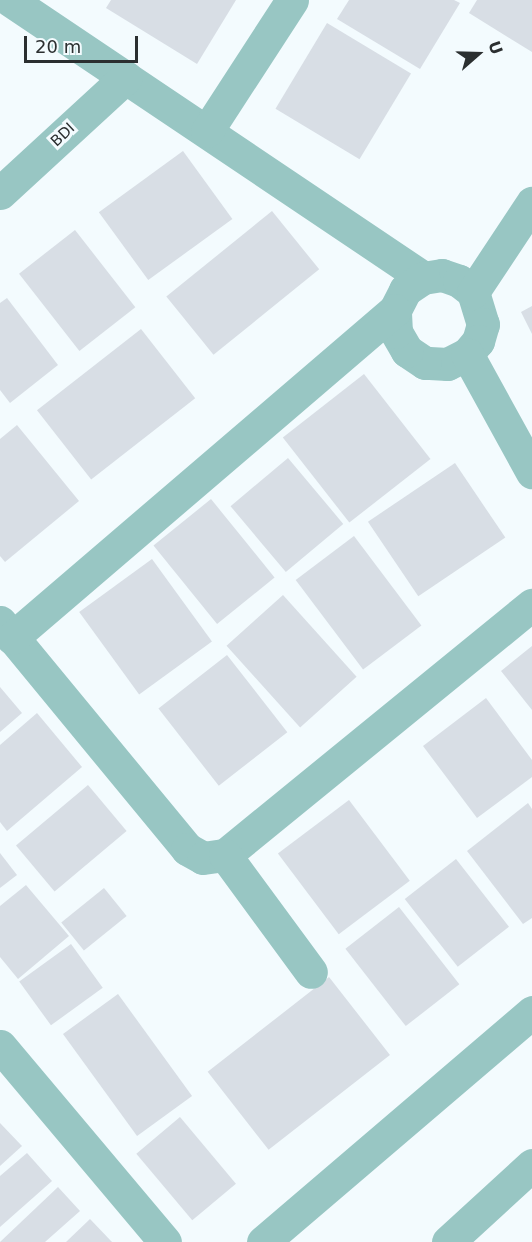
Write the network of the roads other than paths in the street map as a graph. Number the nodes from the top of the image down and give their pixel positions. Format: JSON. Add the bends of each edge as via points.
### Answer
{"nodes":[{"id":1,"x":10,"y":0,"type":"edge"},
{"id":2,"x":292,"y":0,"type":"edge"},
{"id":3,"x":126,"y":77,"type":"junction"},
{"id":4,"x":207,"y":131,"type":"junction"},
{"id":5,"x":0,"y":193,"type":"edge"},
{"id":6,"x":532,"y":203,"type":"edge"},
{"id":7,"x":423,"y":278,"type":"junction"},
{"id":8,"x":473,"y":292,"type":"junction"},
{"id":9,"x":395,"y":310,"type":"junction"},
{"id":10,"x":467,"y":354,"type":"junction"},
{"id":11,"x":532,"y":472,"type":"edge"},
{"id":12,"x":532,"y":605,"type":"edge"},
{"id":13,"x":6,"y":630,"type":"edge"},
{"id":14,"x":225,"y":855,"type":"junction"},
{"id":15,"x":311,"y":972,"type":"dead end"},
{"id":16,"x":532,"y":1012,"type":"edge"},
{"id":17,"x":0,"y":1047,"type":"edge"},
{"id":18,"x":532,"y":1165,"type":"edge"},
{"id":19,"x":165,"y":1242,"type":"edge"},
{"id":20,"x":263,"y":1242,"type":"edge"},
{"id":21,"x":448,"y":1242,"type":"edge"}],
"edges":[{"from":1,"to":3,"type":"street"},
{"from":2,"to":4,"type":"street"},
{"from":3,"to":4,"type":"street"},
{"from":3,"to":5,"type":"street","name":"BDI"},
{"from":4,"to":7,"type":"street"},
{"from":6,"to":8,"type":"street"},
{"from":7,"to":8,"type":"street","via":[[442,275],[459,280]]},
{"from":7,"to":9,"type":"street","via":[[405,290]]},
{"from":8,"to":10,"type":"street","via":[[483,324],[478,341]]},
{"from":9,"to":10,"type":"street","via":[[396,332],[407,351],[425,363],[447,364]]},
{"from":9,"to":13,"type":"street"},
{"from":10,"to":11,"type":"street"},
{"from":12,"to":14,"type":"street"},
{"from":13,"to":14,"type":"street","via":[[187,849],[203,858]]},
{"from":14,"to":15,"type":"street"},
{"from":16,"to":20,"type":"street"},
{"from":17,"to":19,"type":"street"},
{"from":18,"to":21,"type":"street"}]}
